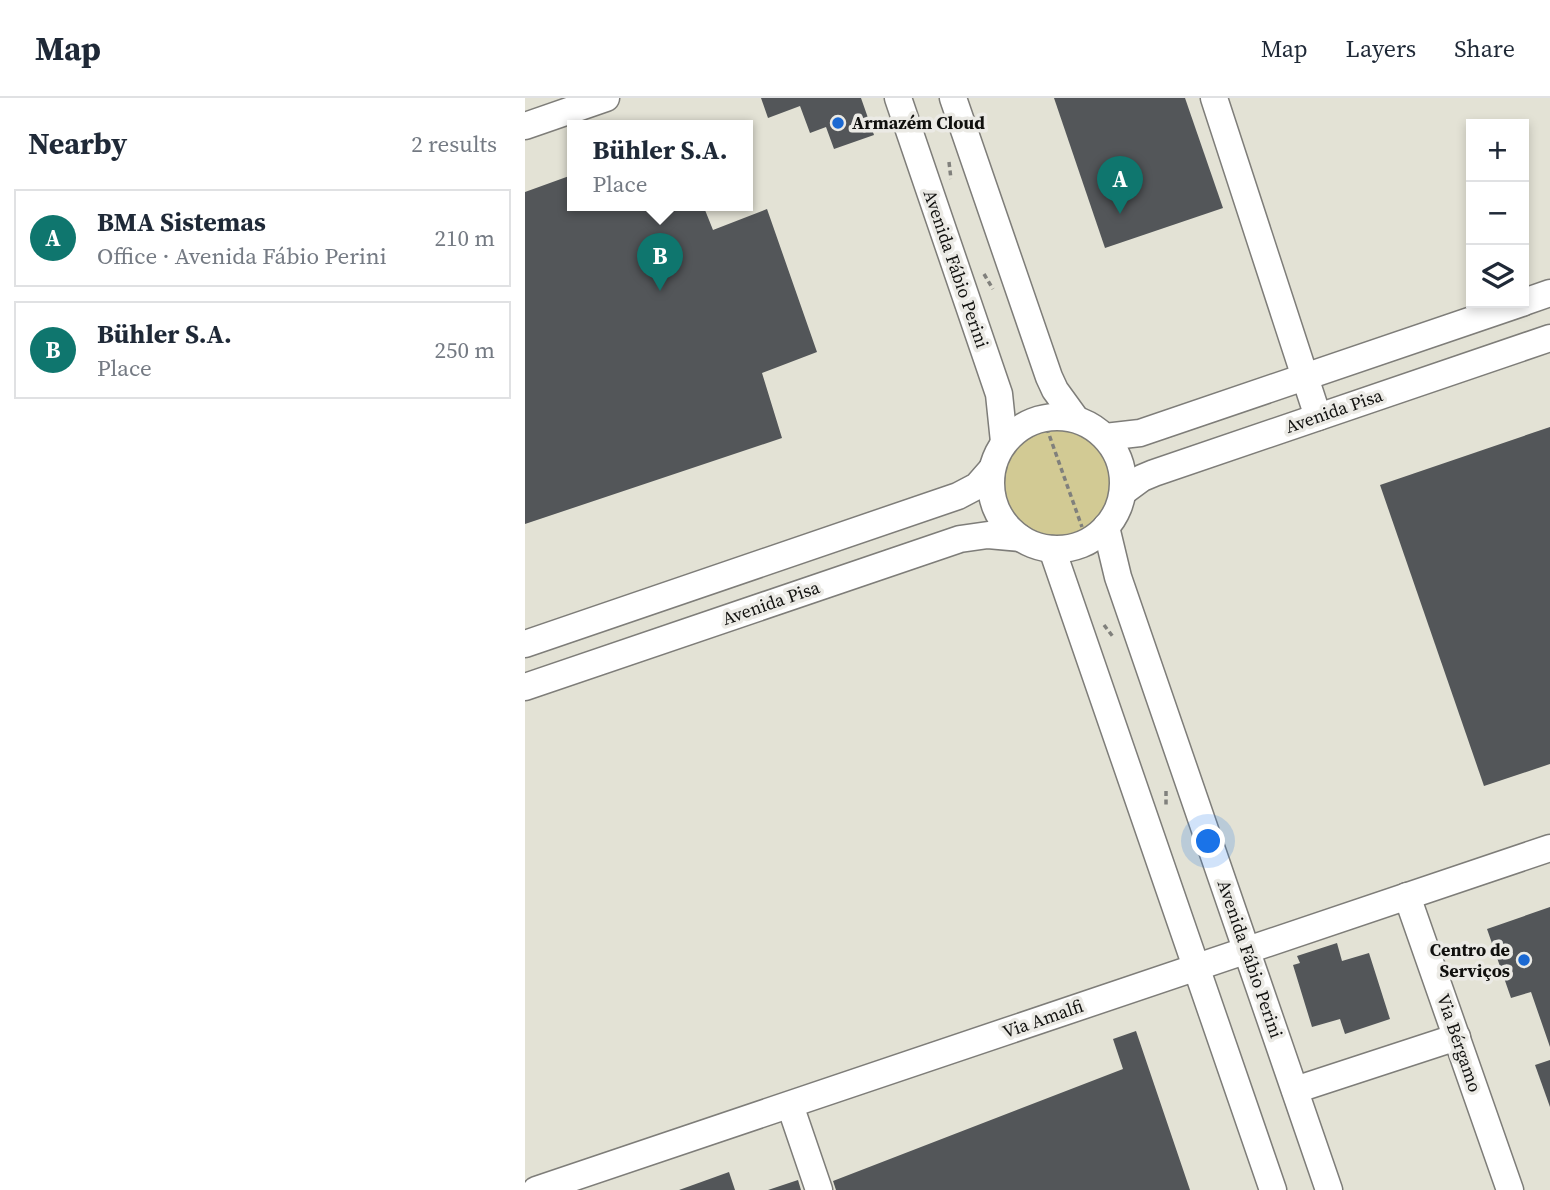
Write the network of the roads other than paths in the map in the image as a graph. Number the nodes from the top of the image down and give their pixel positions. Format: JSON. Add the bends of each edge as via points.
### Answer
{"nodes":[{"id":1,"x":606,"y":98,"type":"edge"},
{"id":2,"x":898,"y":98,"type":"edge"},
{"id":3,"x":953,"y":98,"type":"edge"},
{"id":4,"x":1214,"y":98,"type":"edge"},
{"id":5,"x":525,"y":126,"type":"edge"},
{"id":6,"x":1550,"y":293,"type":"edge"},
{"id":7,"x":1529,"y":300,"type":"edge"},
{"id":8,"x":1506,"y":308,"type":"edge"},
{"id":9,"x":1550,"y":338,"type":"edge"},
{"id":10,"x":1305,"y":377,"type":"junction"},
{"id":11,"x":1318,"y":417,"type":"junction"},
{"id":12,"x":1076,"y":419,"type":"junction"},
{"id":13,"x":1105,"y":436,"type":"junction"},
{"id":14,"x":1004,"y":442,"type":"junction"},
{"id":15,"x":991,"y":470,"type":"junction"},
{"id":16,"x":1123,"y":492,"type":"junction"},
{"id":17,"x":1106,"y":527,"type":"junction"},
{"id":18,"x":1020,"y":538,"type":"junction"},
{"id":19,"x":1052,"y":549,"type":"junction"},
{"id":20,"x":630,"y":608,"type":"junction"},
{"id":21,"x":525,"y":644,"type":"edge"},
{"id":22,"x":643,"y":646,"type":"junction"},
{"id":23,"x":525,"y":687,"type":"edge"},
{"id":24,"x":1550,"y":848,"type":"edge"},
{"id":25,"x":1407,"y":896,"type":"junction"},
{"id":26,"x":1247,"y":950,"type":"junction"},
{"id":27,"x":1197,"y":967,"type":"junction"},
{"id":28,"x":1457,"y":1037,"type":"junction"},
{"id":29,"x":1295,"y":1090,"type":"junction"},
{"id":30,"x":790,"y":1105,"type":"junction"},
{"id":31,"x":536,"y":1190,"type":"edge"},
{"id":32,"x":819,"y":1190,"type":"edge"},
{"id":33,"x":1273,"y":1190,"type":"edge"},
{"id":34,"x":1329,"y":1190,"type":"edge"},
{"id":35,"x":1510,"y":1190,"type":"edge"}],
"edges":[{"from":1,"to":5,"type":"street"},
{"from":2,"to":14,"type":"street","name":"Avenida Fábio Perini","via":[[999,394]]},
{"from":3,"to":12,"type":"street","via":[[1049,377]]},
{"from":4,"to":10,"type":"street"},
{"from":6,"to":7,"type":"street"},
{"from":8,"to":10,"type":"street"},
{"from":9,"to":11,"type":"street","name":"Avenida Pisa"},
{"from":10,"to":11,"type":"street"},
{"from":10,"to":13,"type":"street","via":[[1140,433]]},
{"from":11,"to":16,"type":"street","name":"Avenida Pisa","via":[[1154,473]]},
{"from":12,"to":13,"type":"street"},
{"from":12,"to":14,"type":"street","via":[[1043,418],[1028,423]]},
{"from":13,"to":16,"type":"street","via":[[1120,462]]},
{"from":14,"to":15,"type":"street"},
{"from":15,"to":18,"type":"street","via":[[993,501],[1003,522]]},
{"from":15,"to":20,"type":"street","via":[[977,486],[958,496]]},
{"from":16,"to":17,"type":"street"},
{"from":17,"to":19,"type":"street","via":[[1087,542]]},
{"from":17,"to":26,"type":"street","name":"Avenida Fábio Perini","via":[[1118,577]]},
{"from":18,"to":19,"type":"street"},
{"from":18,"to":22,"type":"street","name":"Avenida Pisa","via":[[988,535],[960,539]]},
{"from":19,"to":27,"type":"street"},
{"from":20,"to":21,"type":"street"},
{"from":20,"to":22,"type":"street"},
{"from":22,"to":23,"type":"street","name":"Avenida Pisa"},
{"from":24,"to":25,"type":"street","name":"Via Amalfi"},
{"from":25,"to":26,"type":"street","name":"Via Amalfi"},
{"from":25,"to":28,"type":"street","name":"Via Bérgamo"},
{"from":26,"to":27,"type":"street","name":"Via Amalfi"},
{"from":26,"to":29,"type":"street","name":"Avenida Fábio Perini"},
{"from":27,"to":30,"type":"street","name":"Via Amalfi"},
{"from":27,"to":33,"type":"street"},
{"from":28,"to":29,"type":"street"},
{"from":28,"to":35,"type":"street","name":"Via Bérgamo"},
{"from":29,"to":34,"type":"street","name":"Avenida Fábio Perini"},
{"from":30,"to":31,"type":"street","name":"Via Amalfi"},
{"from":30,"to":32,"type":"street"}]}
